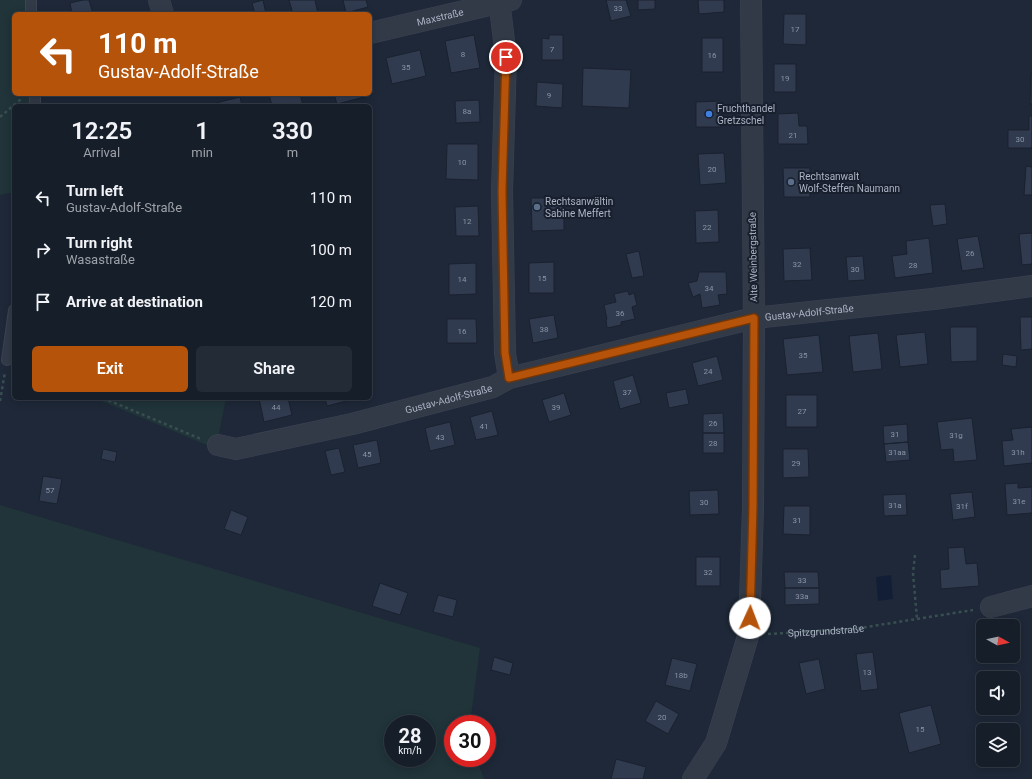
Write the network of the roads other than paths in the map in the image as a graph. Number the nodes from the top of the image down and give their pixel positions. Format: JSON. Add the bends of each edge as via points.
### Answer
{"nodes":[{"id":1,"x":31,"y":0,"type":"edge"},
{"id":2,"x":159,"y":0,"type":"edge"},
{"id":3,"x":751,"y":0,"type":"edge"},
{"id":4,"x":503,"y":1,"type":"edge"},
{"id":5,"x":31,"y":12,"type":"edge"},
{"id":6,"x":162,"y":12,"type":"edge"},
{"id":7,"x":372,"y":33,"type":"edge"},
{"id":8,"x":1032,"y":286,"type":"edge"},
{"id":9,"x":754,"y":318,"type":"junction"},
{"id":10,"x":12,"y":324,"type":"edge"},
{"id":11,"x":7,"y":360,"type":"road end"},
{"id":12,"x":509,"y":378,"type":"junction"},
{"id":13,"x":218,"y":445,"type":"road end"},
{"id":14,"x":1032,"y":596,"type":"edge"},
{"id":15,"x":991,"y":607,"type":"road end"},
{"id":16,"x":693,"y":779,"type":"edge"}],
"edges":[{"from":1,"to":5,"type":"lane"},
{"from":2,"to":6,"type":"street"},
{"from":3,"to":9,"type":"street","name":"Alte Weinbergstraße"},
{"from":4,"to":7,"type":"street","name":"Maxstraße"},
{"from":4,"to":12,"type":"street","via":[[506,57],[502,191],[505,353]]},
{"from":8,"to":9,"type":"street","name":"Gustav-Adolf-Straße"},
{"from":9,"to":12,"type":"street","name":"Gustav-Adolf-Straße"},
{"from":9,"to":16,"type":"street","name":"Alte Weinbergstraße","via":[[749,633],[716,743]]},
{"from":10,"to":11,"type":"lane"},
{"from":12,"to":13,"type":"street","name":"Gustav-Adolf-Straße","via":[[493,387],[352,424],[236,450]]},
{"from":14,"to":15,"type":"street"}]}
